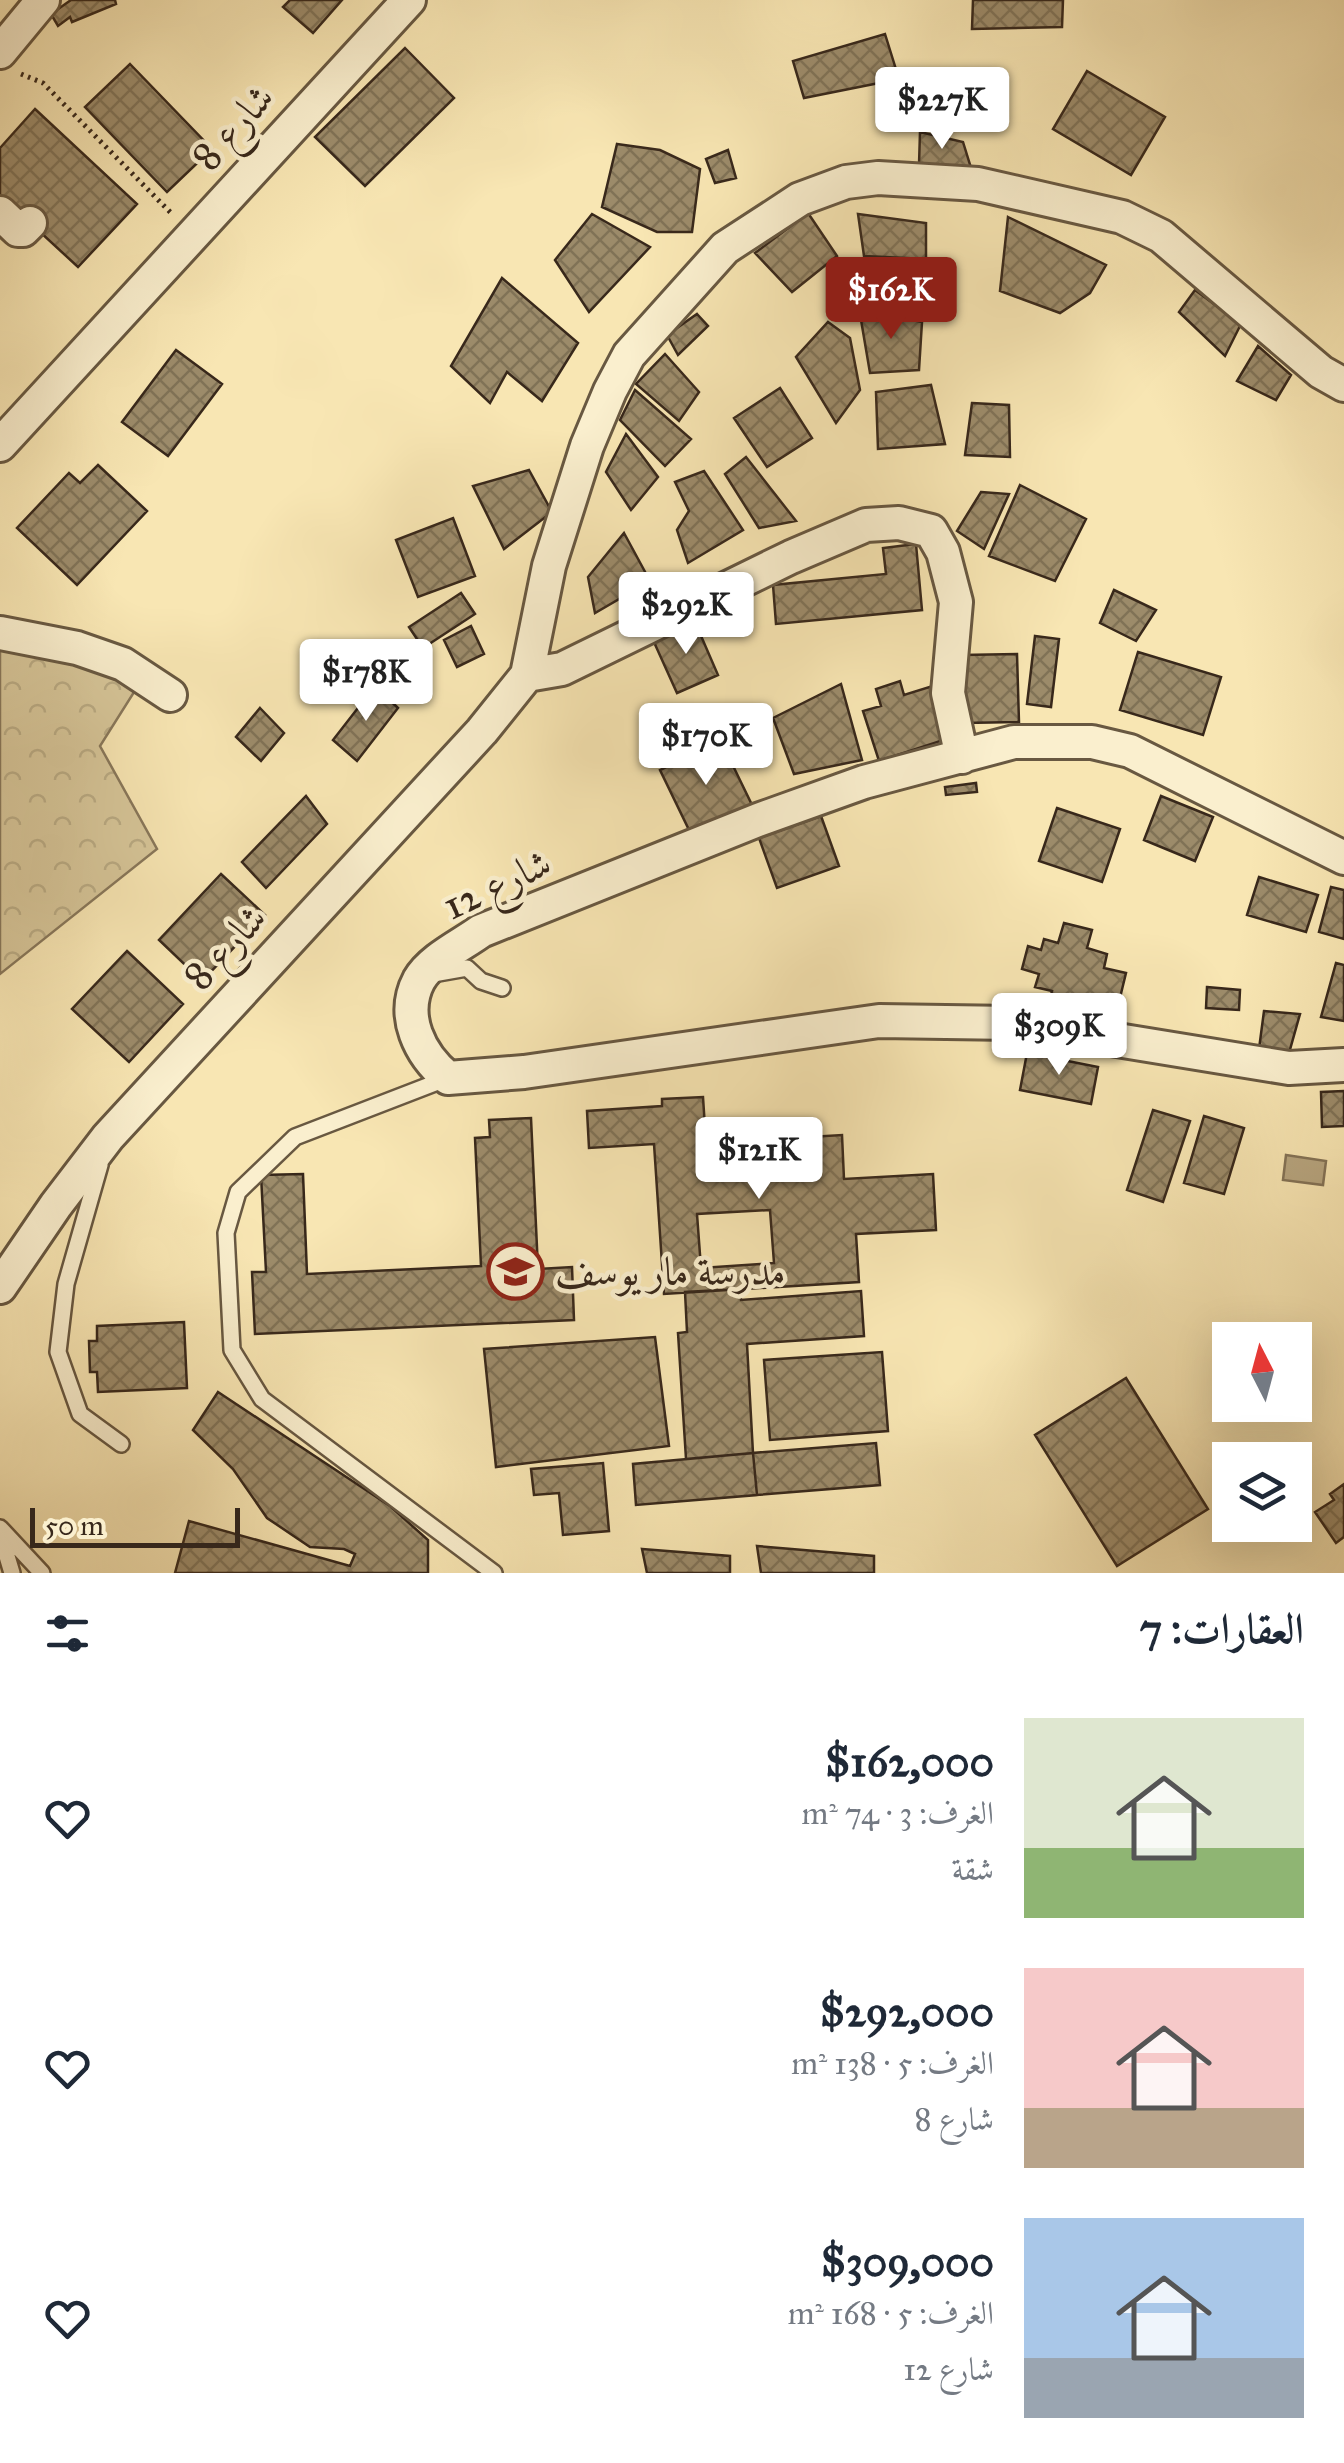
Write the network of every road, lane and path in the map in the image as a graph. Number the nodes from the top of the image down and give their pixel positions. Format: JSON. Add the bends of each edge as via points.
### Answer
{"nodes":[{"id":1,"x":43,"y":0,"type":"edge"},
{"id":2,"x":409,"y":0,"type":"edge"},
{"id":3,"x":7,"y":62,"type":"edge"},
{"id":4,"x":192,"y":235,"type":"junction"},
{"id":5,"x":1344,"y":385,"type":"edge"},
{"id":6,"x":0,"y":445,"type":"edge"},
{"id":7,"x":0,"y":632,"type":"edge"},
{"id":8,"x":527,"y":675,"type":"junction"},
{"id":9,"x":170,"y":695,"type":"dead end"},
{"id":10,"x":962,"y":757,"type":"junction"},
{"id":11,"x":1344,"y":858,"type":"edge"},
{"id":12,"x":420,"y":978,"type":"junction"},
{"id":13,"x":502,"y":988,"type":"dead end"},
{"id":14,"x":1344,"y":1065,"type":"edge"},
{"id":15,"x":448,"y":1078,"type":"junction"},
{"id":16,"x":108,"y":1137,"type":"junction"},
{"id":17,"x":0,"y":1287,"type":"edge"},
{"id":18,"x":121,"y":1444,"type":"dead end"},
{"id":19,"x":0,"y":1530,"type":"edge"},
{"id":20,"x":12,"y":1573,"type":"edge"},
{"id":21,"x":42,"y":1573,"type":"edge"},
{"id":22,"x":494,"y":1573,"type":"edge"}],
"edges":[{"from":1,"to":3,"type":"street"},
{"from":2,"to":4,"type":"street","name":"شارع 8"},
{"from":3,"to":4,"type":"path","via":[[43,83]]},
{"from":4,"to":6,"type":"street","name":"شارع 8"},
{"from":5,"to":8,"type":"street","via":[[1160,236],[1122,216],[978,184],[878,178],[800,198],[725,248],[629,356],[582,463],[550,566]]},
{"from":7,"to":9,"type":"street","via":[[123,664]]},
{"from":8,"to":10,"type":"street","via":[[562,669],[866,525],[900,523],[931,532],[949,573],[956,602],[948,693]]},
{"from":8,"to":16,"type":"street","name":"شارع 8"},
{"from":10,"to":11,"type":"street","name":"شارع 12","via":[[1014,742],[1092,742],[1130,751]]},
{"from":10,"to":12,"type":"street","name":"شارع 12","via":[[775,814],[481,932]]},
{"from":12,"to":13,"type":"lane","via":[[467,968],[481,982]]},
{"from":12,"to":15,"type":"street","via":[[412,1003],[416,1038]]},
{"from":14,"to":15,"type":"street","via":[[1289,1068],[1013,1023],[879,1020]]},
{"from":15,"to":22,"type":"lane","via":[[295,1137],[238,1192],[226,1233],[232,1350],[262,1399]]},
{"from":16,"to":17,"type":"street","name":"شارع 8"},
{"from":16,"to":18,"type":"lane","via":[[66,1284],[58,1352],[80,1414]]},
{"from":19,"to":20,"type":"lane"},
{"from":19,"to":21,"type":"lane"}]}
